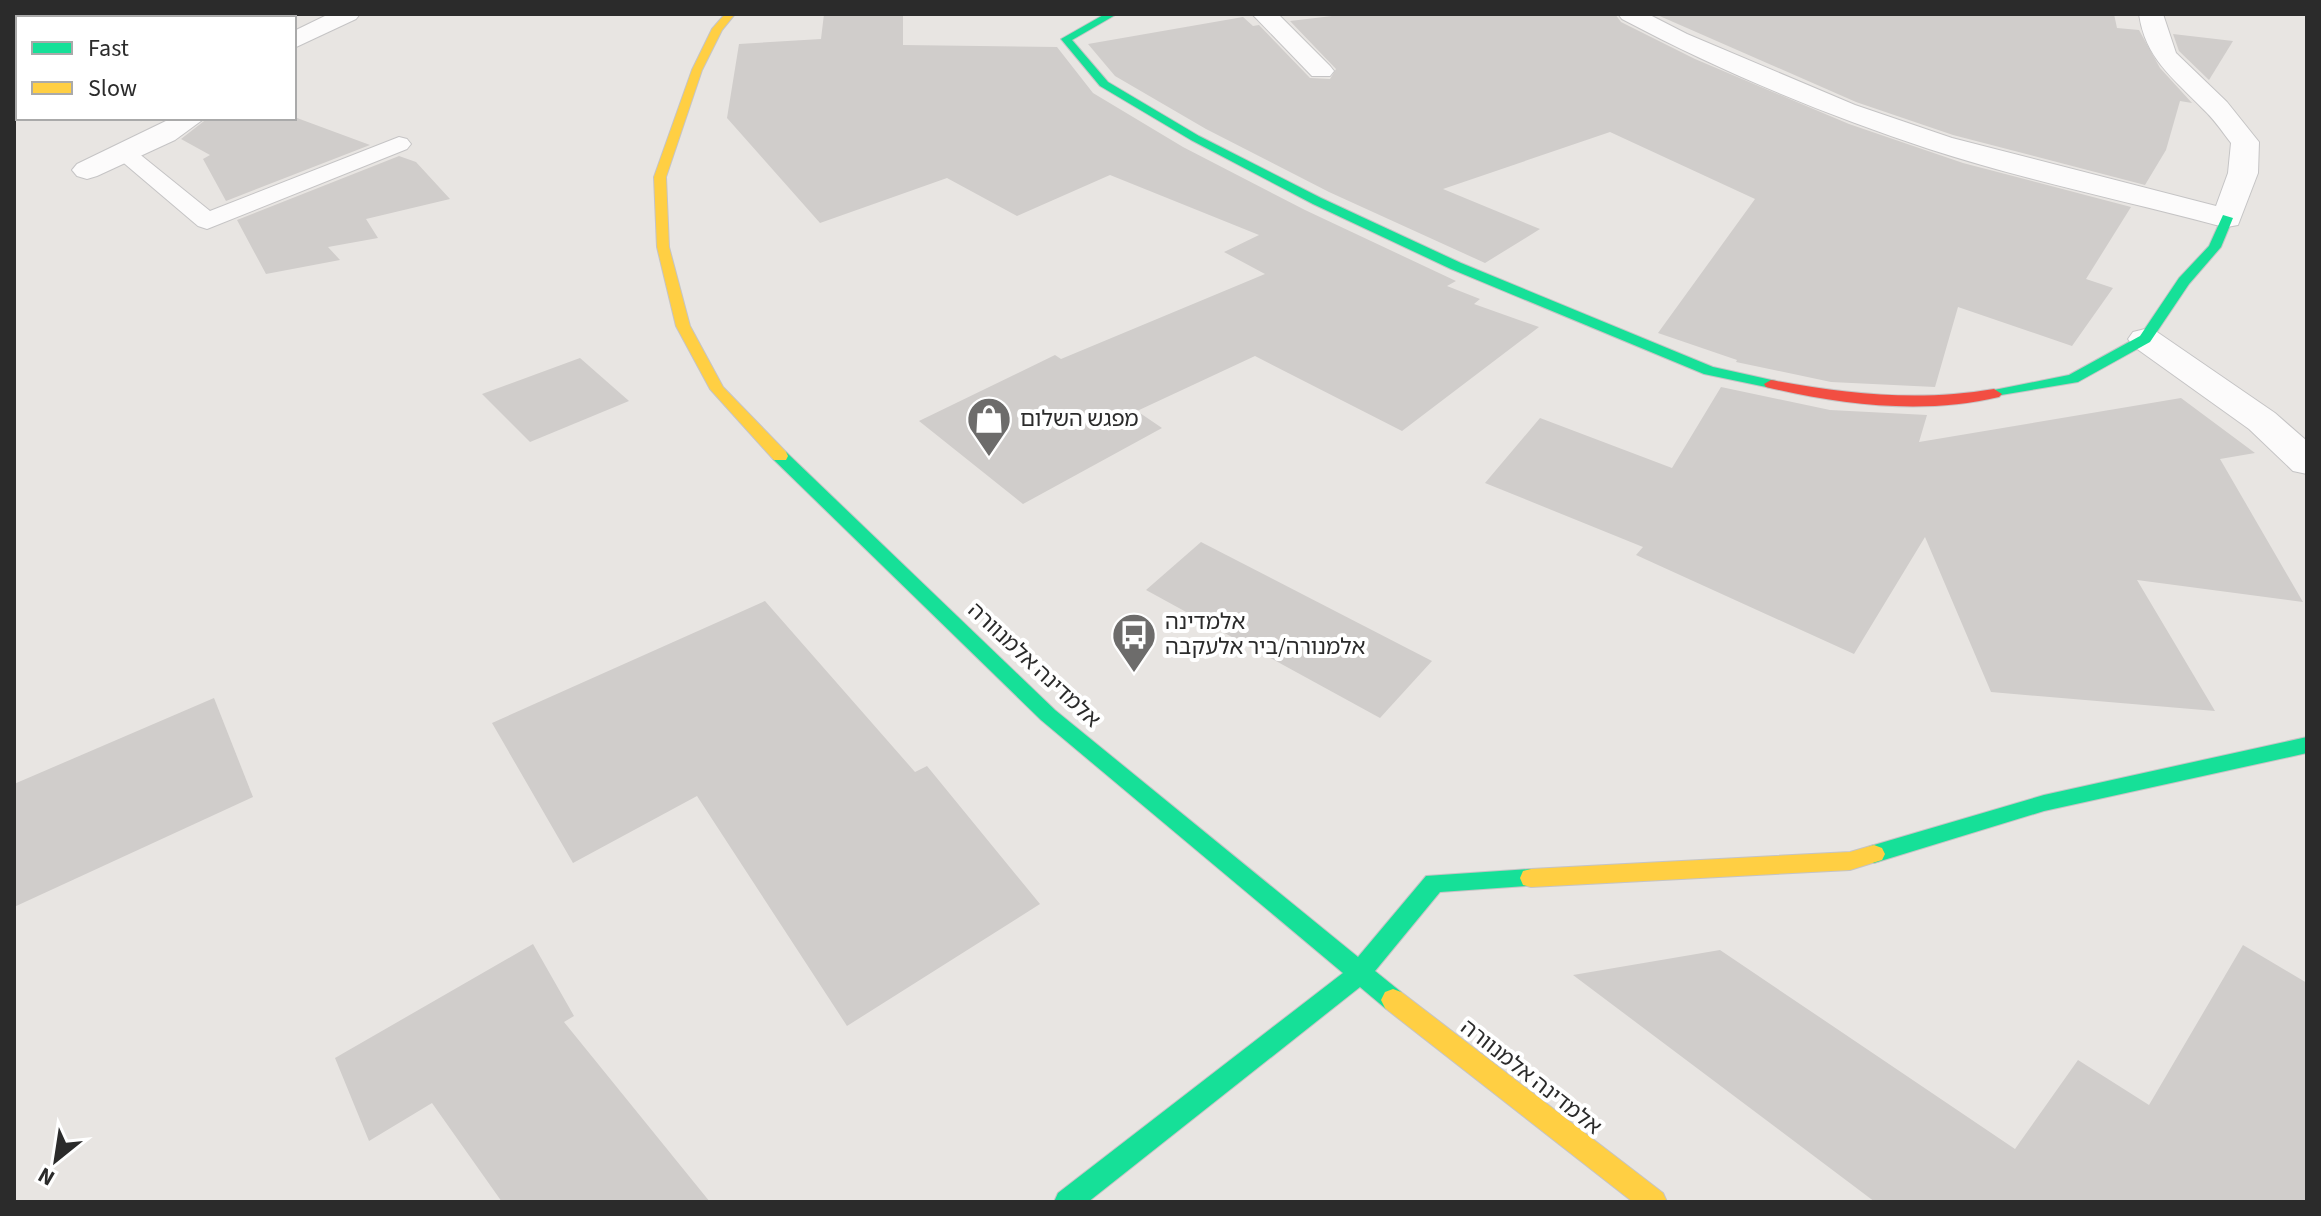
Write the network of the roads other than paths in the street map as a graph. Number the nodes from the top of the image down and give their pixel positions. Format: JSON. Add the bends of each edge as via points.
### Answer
{"nodes":[{"id":1,"x":348,"y":14,"type":"edge"},
{"id":2,"x":730,"y":14,"type":"edge"},
{"id":3,"x":1112,"y":14,"type":"edge"},
{"id":4,"x":1264,"y":14,"type":"edge"},
{"id":5,"x":1630,"y":14,"type":"edge"},
{"id":6,"x":2151,"y":14,"type":"edge"},
{"id":7,"x":296,"y":40,"type":"edge"},
{"id":8,"x":1321,"y":71,"type":"dead end"},
{"id":9,"x":187,"y":120,"type":"edge"},
{"id":10,"x":399,"y":144,"type":"dead end"},
{"id":11,"x":124,"y":153,"type":"junction"},
{"id":12,"x":87,"y":170,"type":"dead end"},
{"id":13,"x":2227,"y":218,"type":"junction"},
{"id":14,"x":2145,"y":339,"type":"junction"},
{"id":15,"x":2307,"y":462,"type":"edge"},
{"id":16,"x":2307,"y":745,"type":"edge"},
{"id":17,"x":1359,"y":974,"type":"junction"},
{"id":18,"x":1067,"y":1202,"type":"edge"},
{"id":19,"x":1654,"y":1202,"type":"edge"}],
"edges":[{"from":1,"to":7,"type":"street"},
{"from":2,"to":17,"type":"street","name":"אלמדינה אלמנוורה","via":[[697,70],[660,177],[663,247],[683,326],[717,389],[814,492],[1048,715]]},
{"from":3,"to":14,"type":"street","via":[[1066,39],[1104,84],[1141,107],[1372,227],[1709,371],[1831,396],[1956,402],[2073,379]]},
{"from":4,"to":8,"type":"street"},
{"from":5,"to":13,"type":"street","via":[[1845,111],[1942,144]]},
{"from":6,"to":13,"type":"street","via":[[2152,30],[2173,69],[2213,103],[2245,142],[2243,173]]},
{"from":9,"to":11,"type":"street"},
{"from":10,"to":11,"type":"lane","via":[[207,221]]},
{"from":11,"to":12,"type":"street"},
{"from":13,"to":14,"type":"street","via":[[2215,247],[2184,281]]},
{"from":14,"to":15,"type":"street","via":[[2262,421]]},
{"from":16,"to":17,"type":"street","via":[[2044,803],[1850,861],[1434,883]]},
{"from":17,"to":18,"type":"street"},
{"from":17,"to":19,"type":"street","name":"אלמדינה אלמנוורה"}]}
